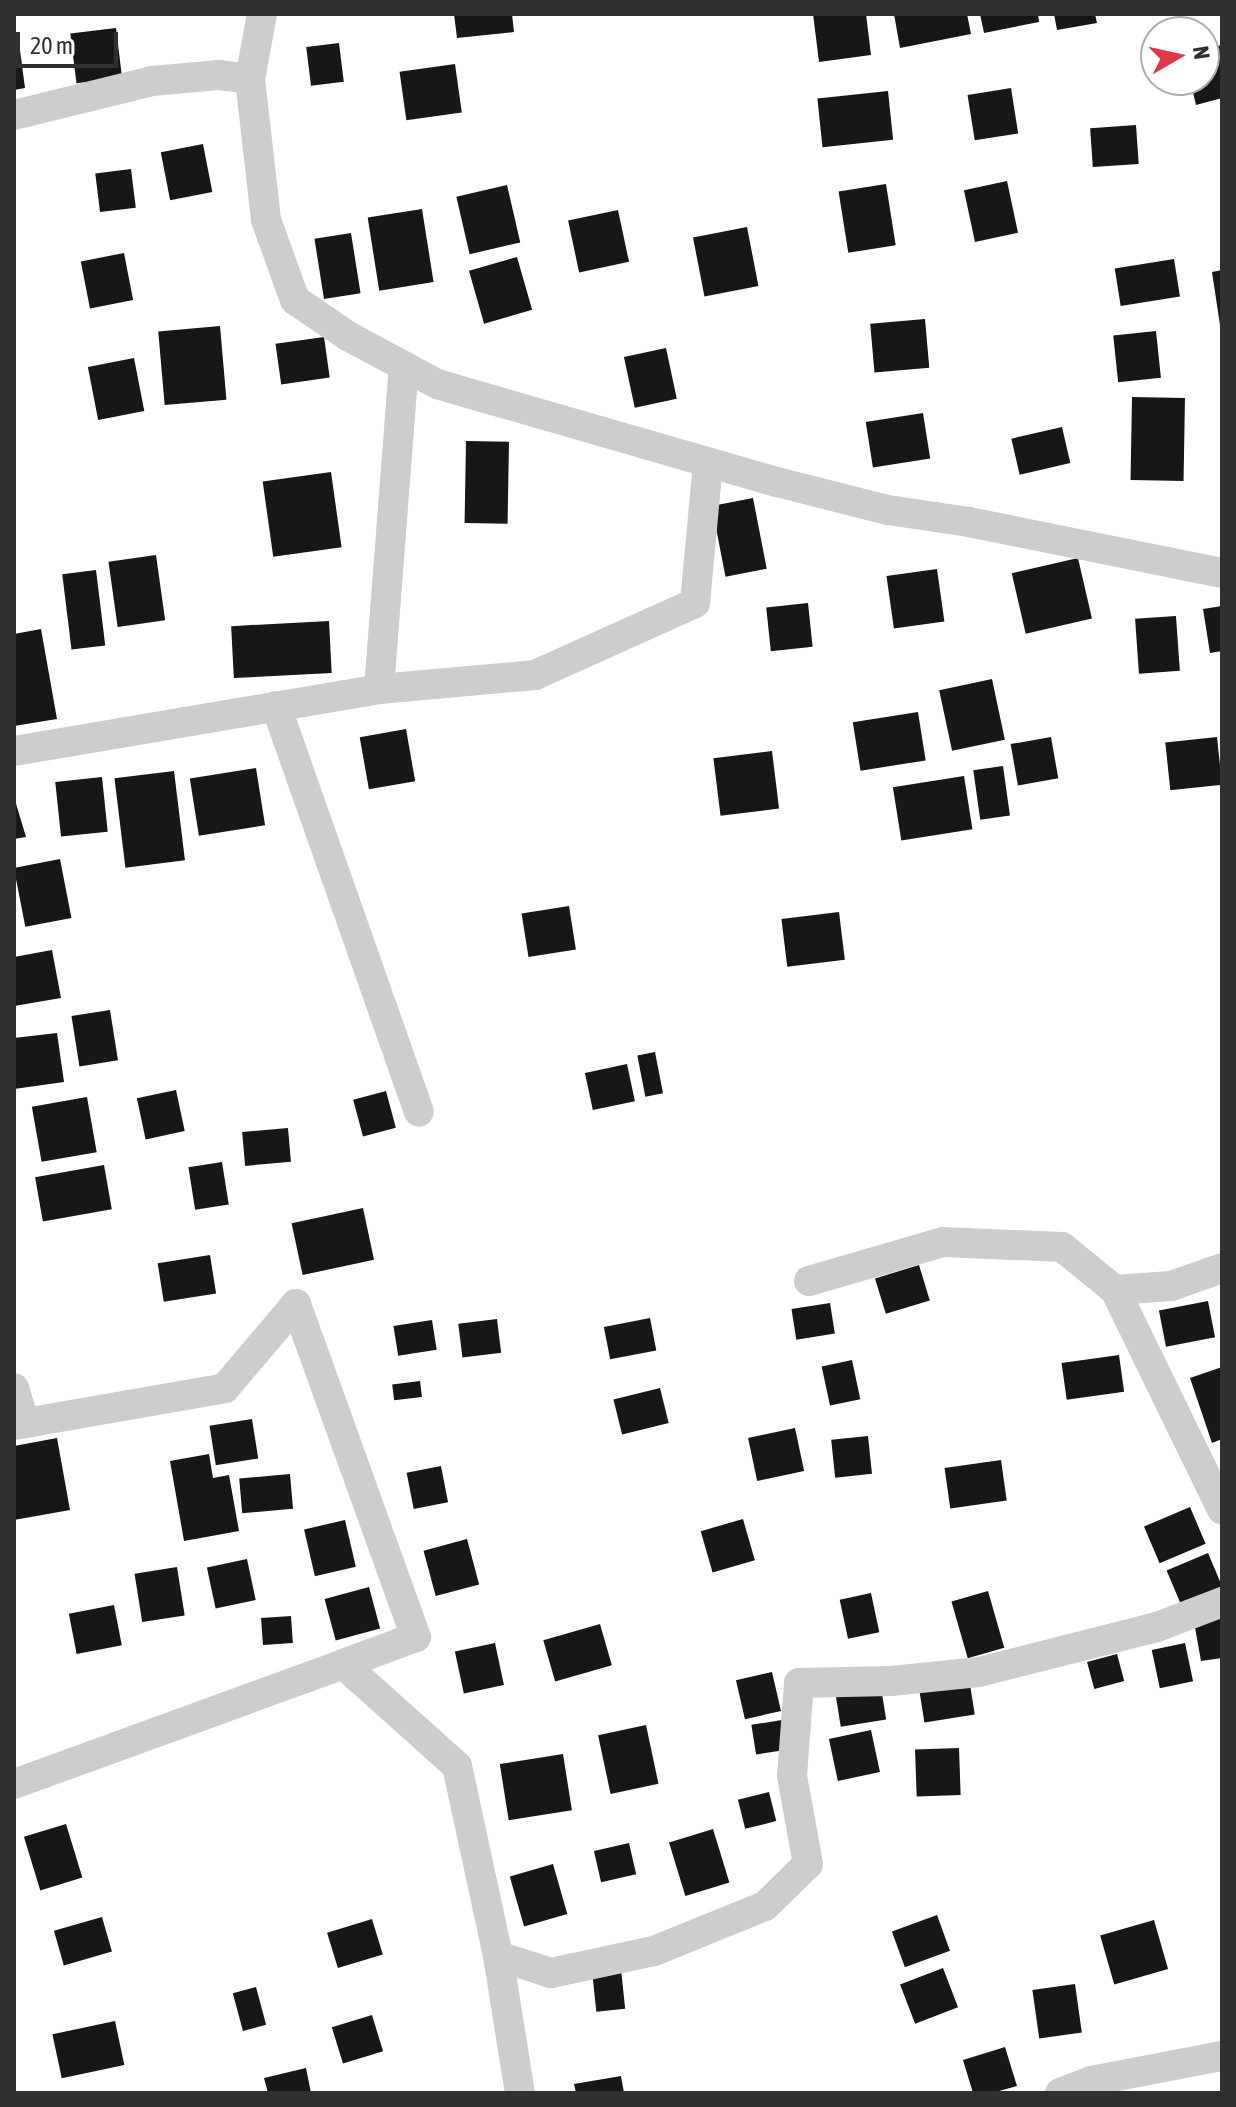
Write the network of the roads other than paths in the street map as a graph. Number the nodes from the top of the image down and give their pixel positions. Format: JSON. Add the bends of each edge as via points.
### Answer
{"nodes":[{"id":1,"x":262,"y":14,"type":"edge"},
{"id":2,"x":250,"y":79,"type":"junction"},
{"id":3,"x":14,"y":115,"type":"edge"},
{"id":4,"x":404,"y":366,"type":"junction"},
{"id":5,"x":708,"y":463,"type":"junction"},
{"id":6,"x":1222,"y":573,"type":"edge"},
{"id":7,"x":379,"y":689,"type":"junction"},
{"id":8,"x":276,"y":706,"type":"junction"},
{"id":9,"x":14,"y":751,"type":"edge"},
{"id":10,"x":419,"y":1111,"type":"dead end"},
{"id":11,"x":1222,"y":1268,"type":"edge"},
{"id":12,"x":809,"y":1281,"type":"dead end"},
{"id":13,"x":1115,"y":1290,"type":"junction"},
{"id":14,"x":14,"y":1388,"type":"edge"},
{"id":15,"x":20,"y":1424,"type":"edge"},
{"id":16,"x":1222,"y":1509,"type":"edge"},
{"id":17,"x":1222,"y":1602,"type":"edge"},
{"id":18,"x":343,"y":1664,"type":"junction"},
{"id":19,"x":14,"y":1784,"type":"edge"},
{"id":20,"x":498,"y":1956,"type":"junction"},
{"id":21,"x":1222,"y":2056,"type":"edge"},
{"id":22,"x":520,"y":2093,"type":"edge"},
{"id":23,"x":1060,"y":2093,"type":"edge"}],
"edges":[{"from":1,"to":2,"type":"street"},
{"from":2,"to":3,"type":"street","via":[[219,75],[152,81]]},
{"from":2,"to":4,"type":"street","via":[[266,220],[295,300]]},
{"from":4,"to":5,"type":"street","via":[[437,384]]},
{"from":4,"to":7,"type":"street"},
{"from":5,"to":6,"type":"street","via":[[888,510]]},
{"from":5,"to":7,"type":"street","via":[[695,603],[535,675]]},
{"from":7,"to":8,"type":"street"},
{"from":8,"to":9,"type":"street"},
{"from":8,"to":10,"type":"street"},
{"from":11,"to":13,"type":"street","via":[[1171,1286]]},
{"from":12,"to":13,"type":"street","via":[[943,1242],[1062,1247]]},
{"from":13,"to":16,"type":"street"},
{"from":14,"to":15,"type":"street"},
{"from":15,"to":18,"type":"street","via":[[225,1388],[296,1304],[416,1637]]},
{"from":17,"to":20,"type":"street","via":[[1157,1627],[979,1672],[799,1683],[792,1776],[808,1864],[765,1906],[654,1951],[551,1973]]},
{"from":18,"to":19,"type":"street"},
{"from":18,"to":20,"type":"street","via":[[457,1766]]},
{"from":20,"to":22,"type":"street"},
{"from":21,"to":23,"type":"street","via":[[1091,2081]]}]}
